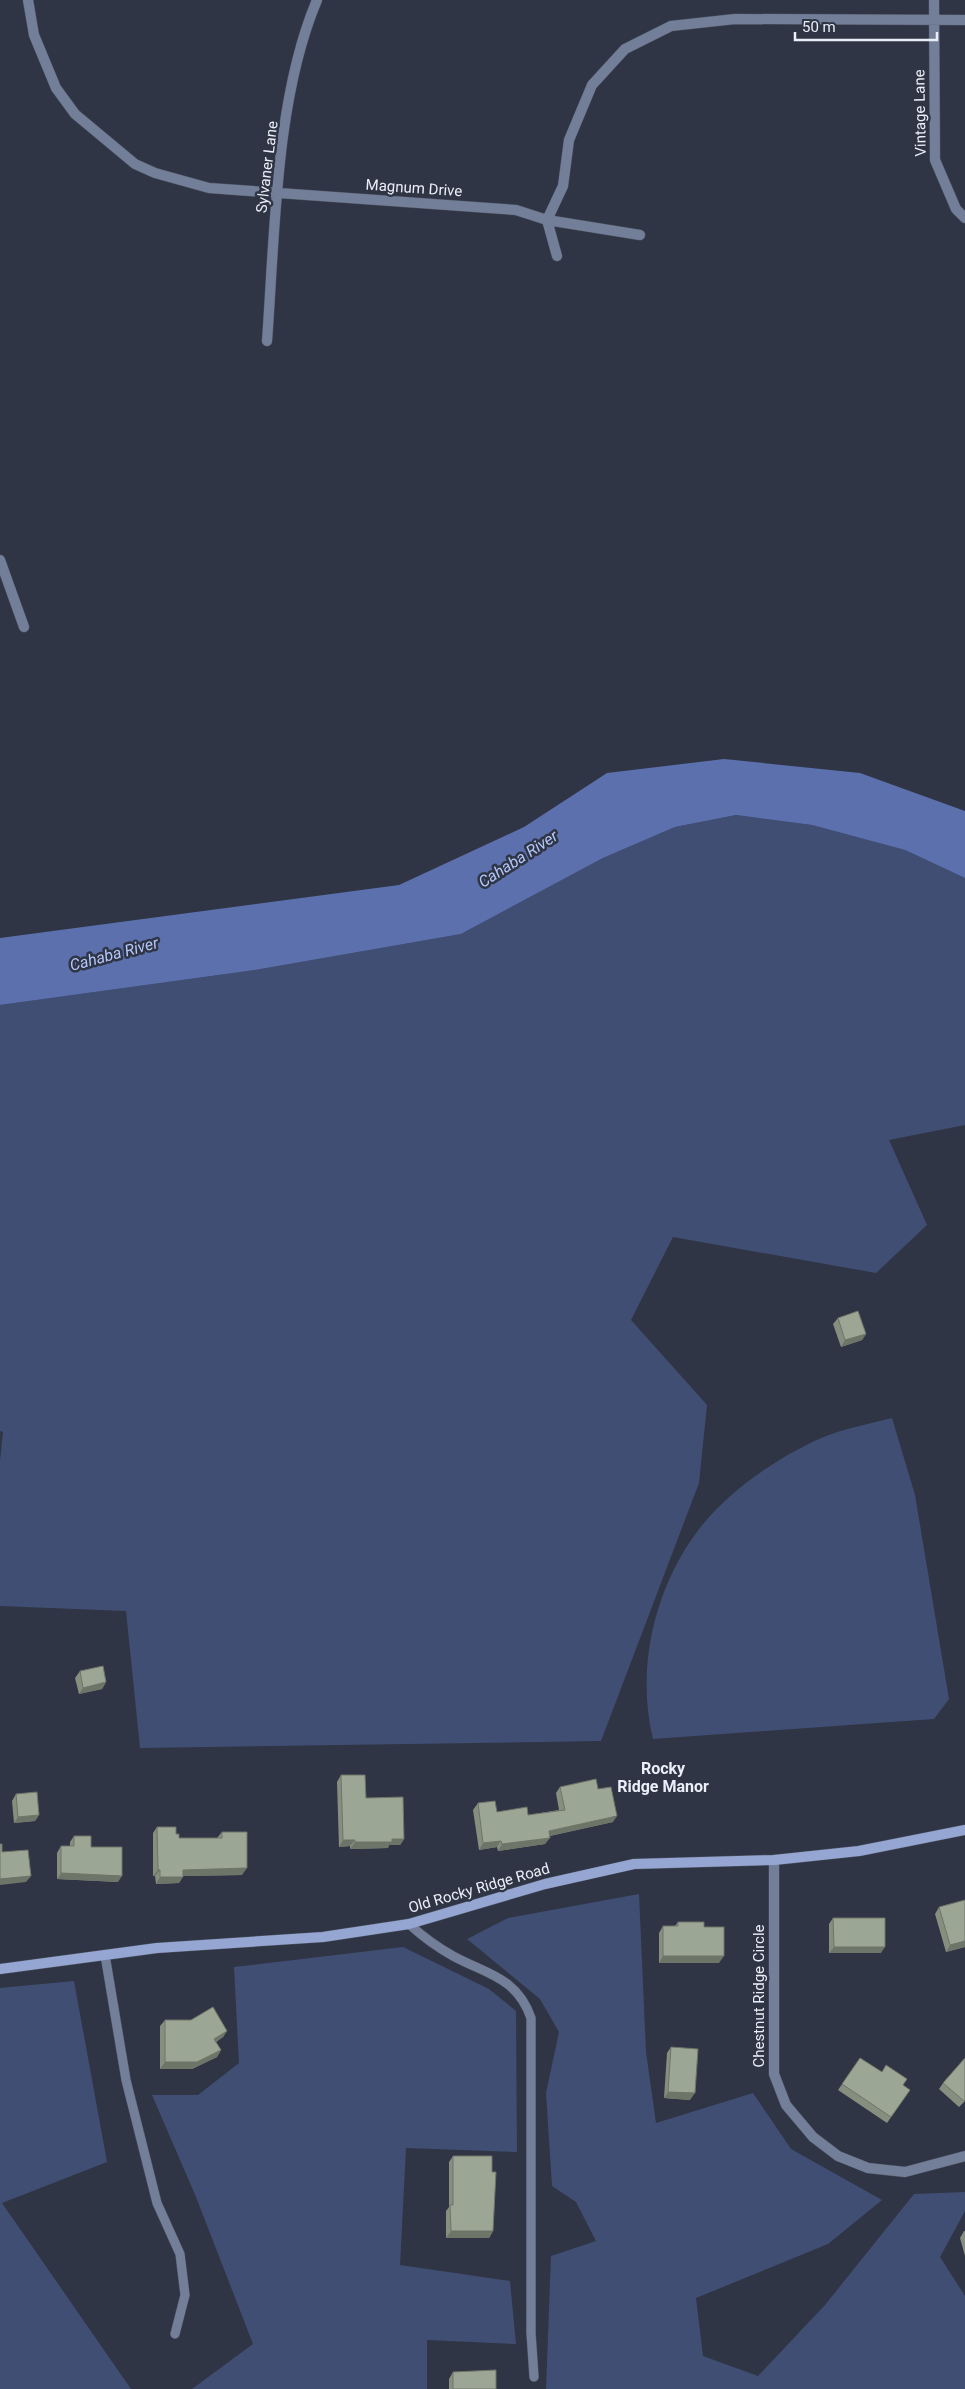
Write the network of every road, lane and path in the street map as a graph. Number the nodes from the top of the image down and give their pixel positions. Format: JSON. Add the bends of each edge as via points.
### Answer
{"nodes":[{"id":1,"x":28,"y":0,"type":"edge"},
{"id":2,"x":317,"y":0,"type":"edge"},
{"id":3,"x":934,"y":0,"type":"edge"},
{"id":4,"x":934,"y":20,"type":"junction"},
{"id":5,"x":965,"y":20,"type":"edge"},
{"id":6,"x":278,"y":193,"type":"junction"},
{"id":7,"x":965,"y":218,"type":"edge"},
{"id":8,"x":547,"y":220,"type":"junction"},
{"id":9,"x":640,"y":235,"type":"dead end"},
{"id":10,"x":557,"y":256,"type":"dead end"},
{"id":11,"x":267,"y":341,"type":"dead end"},
{"id":12,"x":0,"y":560,"type":"edge"},
{"id":13,"x":24,"y":627,"type":"dead end"},
{"id":14,"x":965,"y":1830,"type":"edge"},
{"id":15,"x":774,"y":1860,"type":"junction"},
{"id":16,"x":409,"y":1924,"type":"junction"},
{"id":17,"x":105,"y":1955,"type":"junction"},
{"id":18,"x":0,"y":1970,"type":"edge"},
{"id":19,"x":965,"y":2156,"type":"edge"},
{"id":20,"x":175,"y":2334,"type":"dead end"},
{"id":21,"x":534,"y":2377,"type":"dead end"}],
"edges":[{"from":1,"to":6,"type":"street","name":"Magnum Drive","via":[[34,35],[56,88],[75,114],[135,164],[208,188]]},
{"from":2,"to":6,"type":"street","name":"Sylvaner Lane","via":[[293,80]]},
{"from":3,"to":4,"type":"street","name":"Vintage Lane"},
{"from":4,"to":5,"type":"street"},
{"from":4,"to":7,"type":"street","name":"Vintage Lane","via":[[935,160],[956,209]]},
{"from":4,"to":8,"type":"street","via":[[735,19],[671,26],[625,49],[592,85],[581,106],[568,140],[564,186]]},
{"from":6,"to":8,"type":"street","name":"Magnum Drive","via":[[516,210]]},
{"from":6,"to":11,"type":"street","name":"Sylvaner Lane"},
{"from":8,"to":9,"type":"street","name":"Magnum Drive"},
{"from":8,"to":10,"type":"street"},
{"from":12,"to":13,"type":"street"},
{"from":14,"to":15,"type":"street","name":"Old Rocky Ridge Road","via":[[859,1851]]},
{"from":15,"to":16,"type":"street","name":"Old Rocky Ridge Road","via":[[634,1864],[544,1884]]},
{"from":15,"to":19,"type":"street","name":"Chestnut Ridge Circle","via":[[774,2074],[786,2105],[812,2137],[838,2156],[868,2168],[905,2172]]},
{"from":16,"to":17,"type":"street","name":"Old Rocky Ridge Road","via":[[323,1937],[157,1948]]},
{"from":16,"to":21,"type":"lane","via":[[452,1955],[502,1978],[522,1998],[531,2018],[531,2333]]},
{"from":17,"to":18,"type":"street","name":"Old Rocky Ridge Road"},
{"from":17,"to":20,"type":"lane","via":[[131,2098],[157,2202],[180,2254],[185,2295]]}]}
